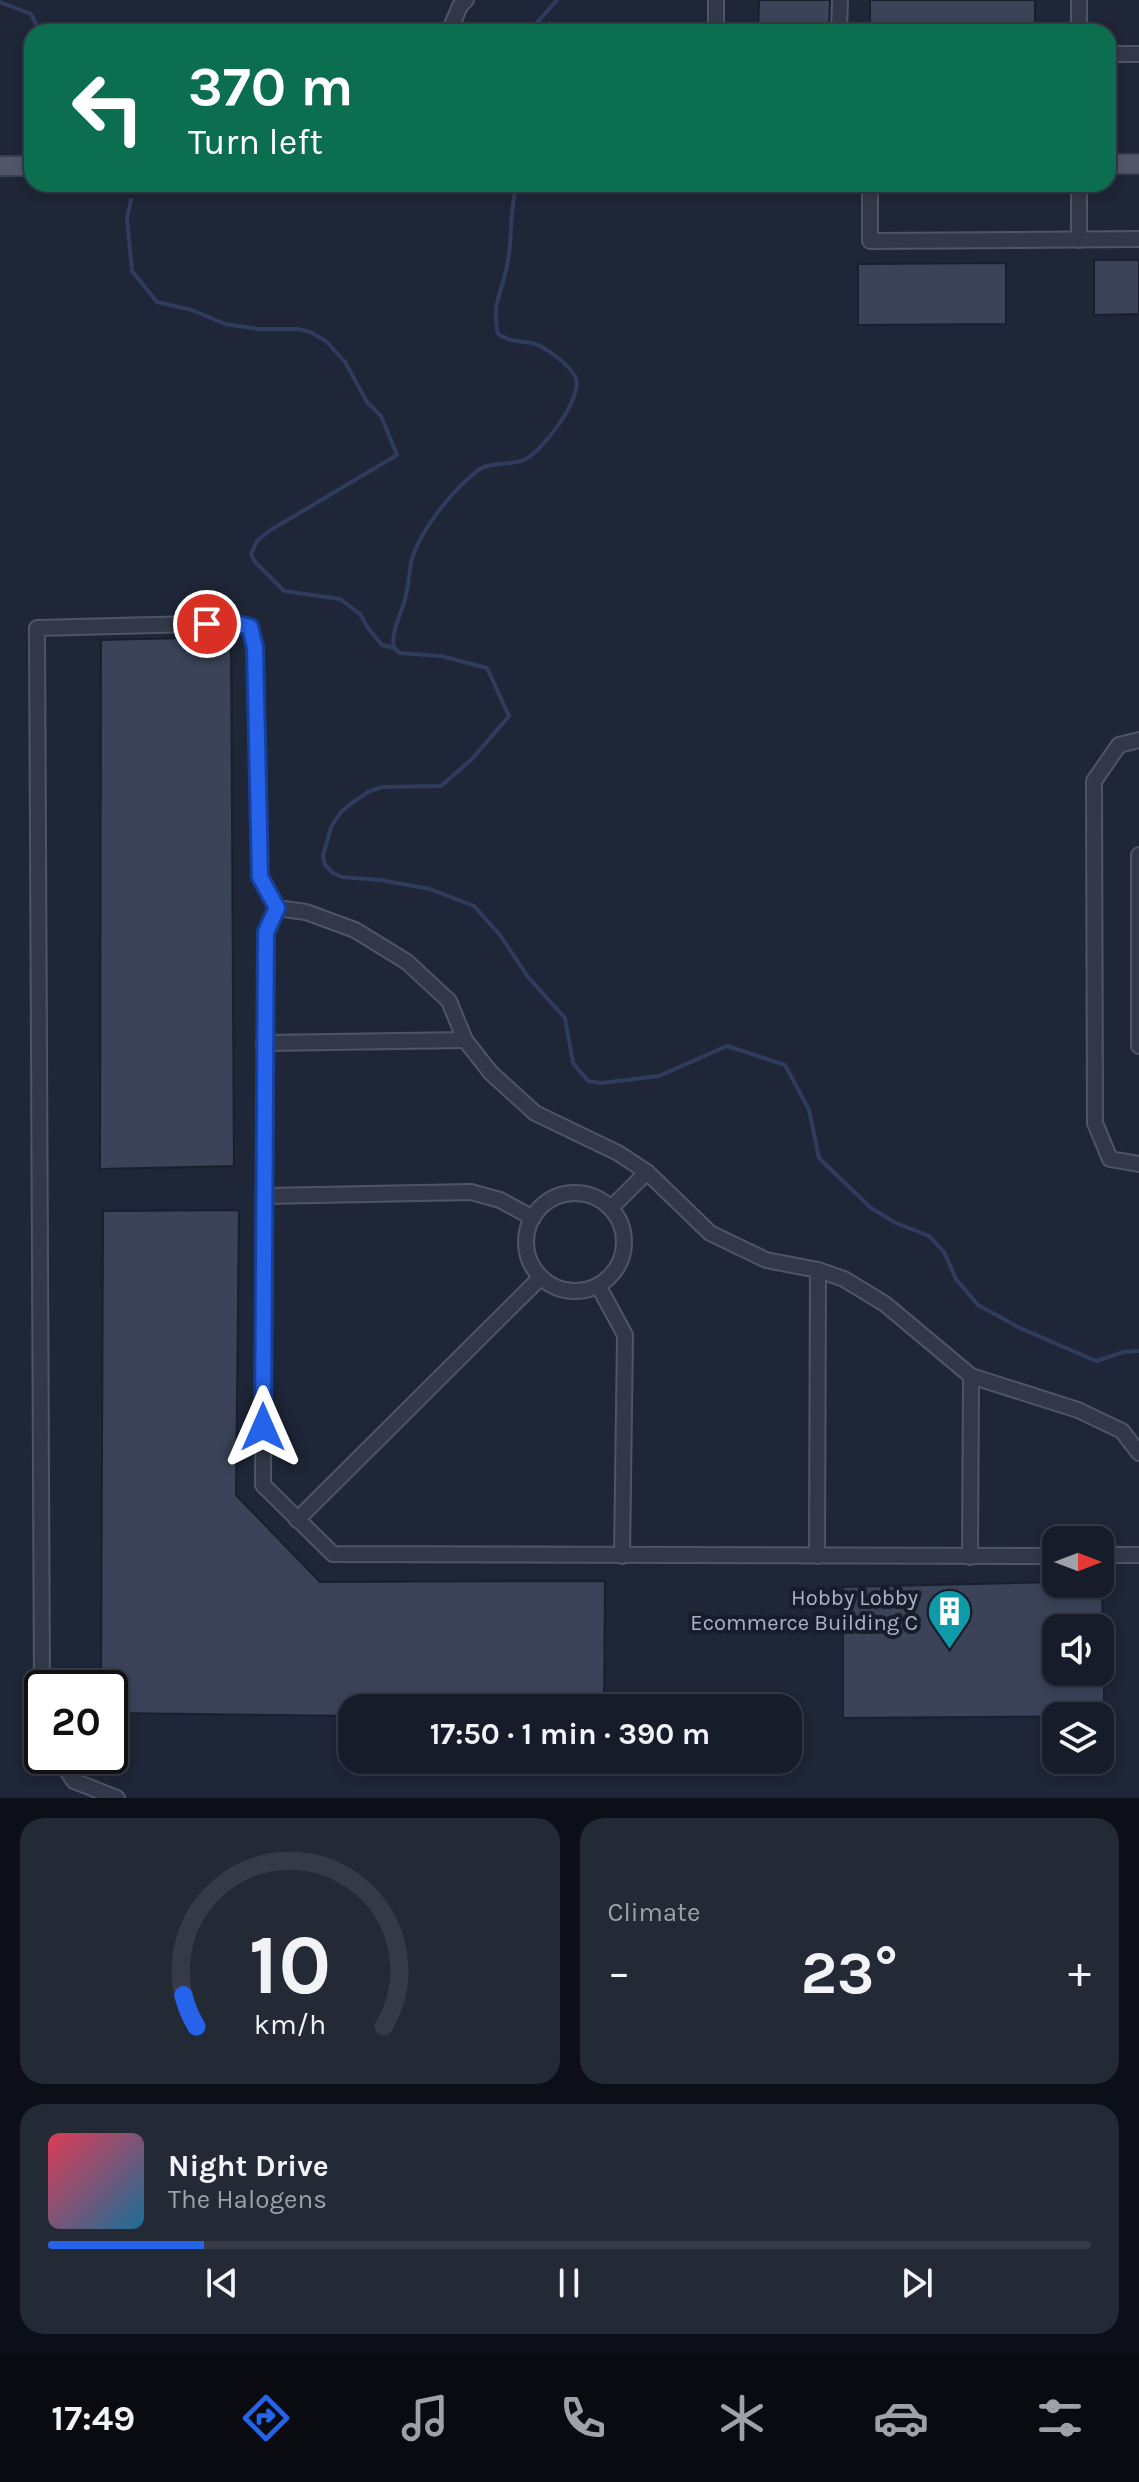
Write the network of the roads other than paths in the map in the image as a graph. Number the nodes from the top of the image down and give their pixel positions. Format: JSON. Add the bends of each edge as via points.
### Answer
{"nodes":[{"id":1,"x":716,"y":0,"type":"edge"},
{"id":2,"x":840,"y":0,"type":"edge"},
{"id":3,"x":1079,"y":0,"type":"edge"},
{"id":4,"x":461,"y":2,"type":"edge"},
{"id":5,"x":452,"y":24,"type":"edge"},
{"id":6,"x":716,"y":24,"type":"edge"},
{"id":7,"x":839,"y":24,"type":"edge"},
{"id":8,"x":1079,"y":24,"type":"edge"},
{"id":9,"x":1116,"y":54,"type":"edge"},
{"id":10,"x":1139,"y":54,"type":"edge"},
{"id":11,"x":1116,"y":164,"type":"edge"},
{"id":12,"x":1139,"y":164,"type":"edge"},
{"id":13,"x":0,"y":166,"type":"edge"},
{"id":14,"x":24,"y":166,"type":"edge"},
{"id":15,"x":870,"y":192,"type":"edge"},
{"id":16,"x":1079,"y":192,"type":"edge"},
{"id":17,"x":1139,"y":239,"type":"edge"},
{"id":18,"x":1079,"y":240,"type":"junction"},
{"id":19,"x":1139,"y":740,"type":"edge"},
{"id":20,"x":1139,"y":855,"type":"edge"},
{"id":21,"x":277,"y":908,"type":"junction"},
{"id":22,"x":465,"y":1040,"type":"junction"},
{"id":23,"x":264,"y":1043,"type":"junction"},
{"id":24,"x":1139,"y":1046,"type":"edge"},
{"id":25,"x":1139,"y":1164,"type":"edge"},
{"id":26,"x":647,"y":1172,"type":"junction"},
{"id":27,"x":265,"y":1196,"type":"junction"},
{"id":28,"x":611,"y":1208,"type":"junction"},
{"id":29,"x":533,"y":1218,"type":"junction"},
{"id":30,"x":818,"y":1270,"type":"junction"},
{"id":31,"x":541,"y":1277,"type":"junction"},
{"id":32,"x":599,"y":1287,"type":"junction"},
{"id":33,"x":971,"y":1376,"type":"junction"},
{"id":34,"x":1139,"y":1453,"type":"edge"},
{"id":35,"x":297,"y":1520,"type":"junction"},
{"id":36,"x":1114,"y":1555,"type":"edge"},
{"id":37,"x":1139,"y":1555,"type":"edge"},
{"id":38,"x":622,"y":1556,"type":"junction"},
{"id":39,"x":817,"y":1556,"type":"junction"},
{"id":40,"x":1042,"y":1556,"type":"edge"},
{"id":41,"x":970,"y":1557,"type":"junction"},
{"id":42,"x":42,"y":1670,"type":"edge"},
{"id":43,"x":69,"y":1774,"type":"edge"},
{"id":44,"x":117,"y":1798,"type":"edge"}],
"edges":[{"from":1,"to":6,"type":"street"},
{"from":2,"to":7,"type":"street"},
{"from":3,"to":8,"type":"street"},
{"from":4,"to":5,"type":"street"},
{"from":9,"to":10,"type":"street"},
{"from":11,"to":12,"type":"main road"},
{"from":13,"to":14,"type":"main road"},
{"from":15,"to":18,"type":"street","via":[[870,241]]},
{"from":16,"to":18,"type":"street"},
{"from":17,"to":18,"type":"street"},
{"from":19,"to":25,"type":"street","via":[[1119,745],[1094,781],[1095,1123],[1110,1159]]},
{"from":20,"to":24,"type":"street"},
{"from":21,"to":22,"type":"street","via":[[306,912],[355,930],[407,962],[449,1001]]},
{"from":21,"to":23,"type":"street","via":[[266,932]]},
{"from":21,"to":42,"type":"street","via":[[260,877],[255,647],[250,627],[233,623],[37,628]]},
{"from":22,"to":23,"type":"street"},
{"from":22,"to":26,"type":"street","via":[[491,1073],[535,1113]]},
{"from":23,"to":27,"type":"street"},
{"from":26,"to":28,"type":"street"},
{"from":26,"to":30,"type":"street","via":[[710,1233],[766,1260]]},
{"from":27,"to":29,"type":"street","via":[[471,1192]]},
{"from":27,"to":35,"type":"street","via":[[263,1485]]},
{"from":28,"to":29,"type":"street","via":[[589,1195],[563,1194]]},
{"from":28,"to":32,"type":"street","via":[[620,1221],[623,1252],[618,1267]]},
{"from":29,"to":31,"type":"street","via":[[528,1255]]},
{"from":30,"to":33,"type":"street","via":[[885,1304]]},
{"from":30,"to":39,"type":"street"},
{"from":31,"to":32,"type":"street","via":[[566,1290]]},
{"from":31,"to":35,"type":"street"},
{"from":32,"to":38,"type":"street","via":[[625,1335]]},
{"from":33,"to":34,"type":"street","via":[[1078,1410],[1122,1431]]},
{"from":33,"to":41,"type":"street"},
{"from":35,"to":38,"type":"street","via":[[333,1554]]},
{"from":36,"to":37,"type":"street"},
{"from":38,"to":39,"type":"street"},
{"from":39,"to":41,"type":"street"},
{"from":40,"to":41,"type":"street"},
{"from":43,"to":44,"type":"street","via":[[74,1781]]}]}
